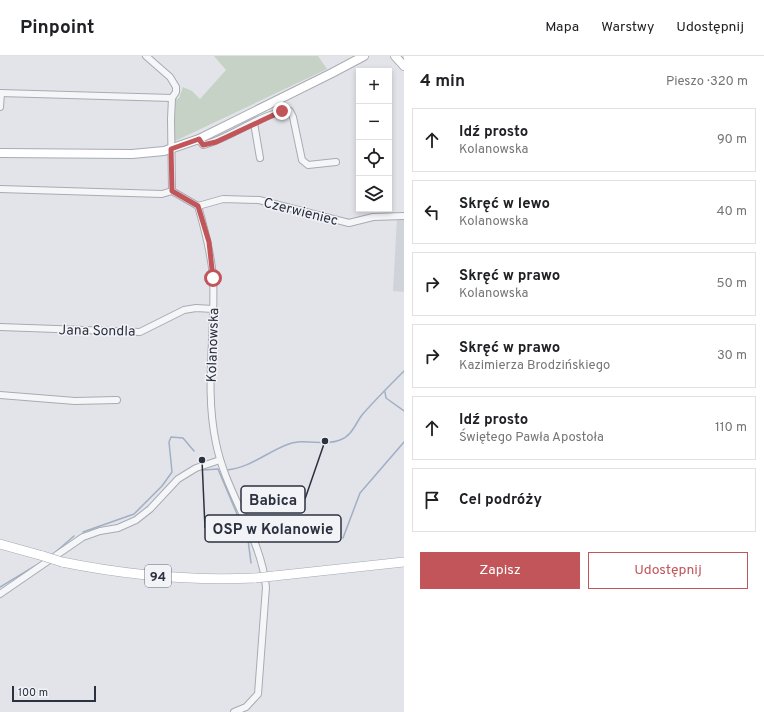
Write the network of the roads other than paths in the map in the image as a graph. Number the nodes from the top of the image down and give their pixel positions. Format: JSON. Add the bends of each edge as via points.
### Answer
{"nodes":[{"id":1,"x":146,"y":56,"type":"edge"},
{"id":2,"x":364,"y":56,"type":"edge"},
{"id":3,"x":395,"y":56,"type":"edge"},
{"id":4,"x":404,"y":66,"type":"edge"},
{"id":5,"x":1,"y":93,"type":"edge"},
{"id":6,"x":172,"y":98,"type":"junction"},
{"id":7,"x":0,"y":107,"type":"edge"},
{"id":8,"x":254,"y":123,"type":"junction"},
{"id":9,"x":199,"y":139,"type":"junction"},
{"id":10,"x":171,"y":149,"type":"junction"},
{"id":11,"x":0,"y":153,"type":"edge"},
{"id":12,"x":260,"y":158,"type":"dead end"},
{"id":13,"x":336,"y":162,"type":"dead end"},
{"id":14,"x":0,"y":189,"type":"edge"},
{"id":15,"x":172,"y":191,"type":"junction"},
{"id":16,"x":198,"y":206,"type":"junction"},
{"id":17,"x":404,"y":216,"type":"edge"},
{"id":18,"x":213,"y":309,"type":"junction"},
{"id":19,"x":0,"y":327,"type":"edge"},
{"id":20,"x":0,"y":395,"type":"edge"},
{"id":21,"x":117,"y":400,"type":"dead end"},
{"id":22,"x":220,"y":460,"type":"junction"},
{"id":23,"x":0,"y":544,"type":"edge"},
{"id":24,"x":404,"y":562,"type":"edge"},
{"id":25,"x":0,"y":594,"type":"edge"},
{"id":26,"x":234,"y":712,"type":"edge"}],
"edges":[{"from":1,"to":6,"type":"street","via":[[174,83],[176,92]]},
{"from":2,"to":9,"type":"main road"},
{"from":3,"to":4,"type":"main road"},
{"from":5,"to":6,"type":"street"},
{"from":5,"to":7,"type":"street"},
{"from":6,"to":10,"type":"street"},
{"from":8,"to":9,"type":"street","via":[[216,142],[203,145]]},
{"from":8,"to":12,"type":"street"},
{"from":8,"to":13,"type":"street","via":[[290,111],[302,160],[308,165]]},
{"from":9,"to":10,"type":"main road"},
{"from":10,"to":11,"type":"main road","via":[[132,154]]},
{"from":10,"to":15,"type":"street"},
{"from":14,"to":15,"type":"street","via":[[162,194]]},
{"from":15,"to":16,"type":"street"},
{"from":16,"to":17,"type":"street","name":"Czerwieniec","via":[[223,199],[259,200],[349,223]]},
{"from":16,"to":18,"type":"street","name":"Kolanowska","via":[[209,242]]},
{"from":18,"to":19,"type":"street","name":"Jana Sondla","via":[[184,310],[140,332]]},
{"from":18,"to":22,"type":"street","name":"Kolanowska","via":[[210,406]]},
{"from":20,"to":21,"type":"street","via":[[75,401]]},
{"from":22,"to":25,"type":"street","via":[[196,468],[178,479],[136,520],[118,528],[83,537]]},
{"from":22,"to":26,"type":"street","name":"Kolanowska","via":[[258,549],[266,587],[258,694],[246,707]]},
{"from":23,"to":24,"type":"main road","number":"94","bridge":true,"via":[[90,568],[148,576],[202,579],[255,578]]}]}
